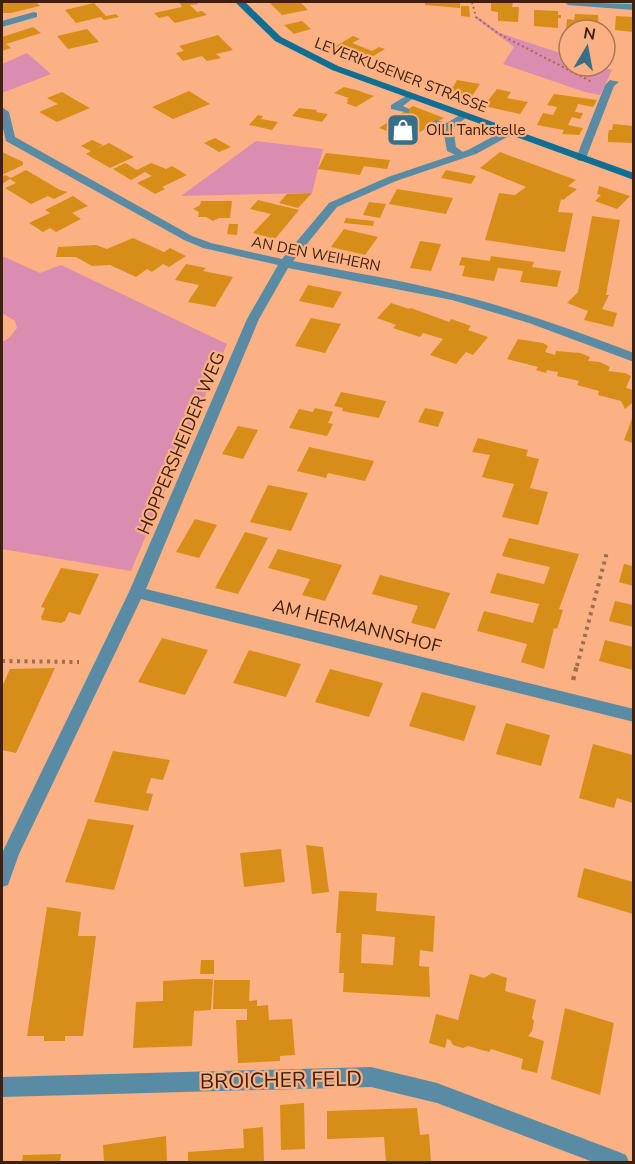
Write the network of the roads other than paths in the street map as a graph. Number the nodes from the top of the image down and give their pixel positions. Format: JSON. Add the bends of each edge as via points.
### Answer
{"nodes":[{"id":1,"x":240,"y":2,"type":"edge"},
{"id":2,"x":568,"y":2,"type":"edge"},
{"id":3,"x":633,"y":7,"type":"edge"},
{"id":4,"x":34,"y":15,"type":"dead end"},
{"id":5,"x":2,"y":24,"type":"edge"},
{"id":6,"x":612,"y":84,"type":"road end"},
{"id":7,"x":411,"y":96,"type":"junction"},
{"id":8,"x":2,"y":110,"type":"edge"},
{"id":9,"x":405,"y":111,"type":"dead end"},
{"id":10,"x":464,"y":116,"type":"junction"},
{"id":11,"x":436,"y":123,"type":"dead end"},
{"id":12,"x":448,"y":127,"type":"junction"},
{"id":13,"x":508,"y":132,"type":"junction"},
{"id":14,"x":6,"y":141,"type":"edge"},
{"id":15,"x":462,"y":155,"type":"junction"},
{"id":16,"x":581,"y":158,"type":"junction"},
{"id":17,"x":633,"y":177,"type":"edge"},
{"id":18,"x":285,"y":263,"type":"junction"},
{"id":19,"x":633,"y":358,"type":"edge"},
{"id":20,"x":137,"y":592,"type":"junction"},
{"id":21,"x":633,"y":716,"type":"edge"},
{"id":22,"x":2,"y":879,"type":"edge"},
{"id":23,"x":2,"y":1087,"type":"edge"},
{"id":24,"x":619,"y":1162,"type":"edge"}],
"edges":[{"from":1,"to":7,"type":"main road","name":"LEVERKUSENER STRASSE","via":[[278,39],[301,52]]},
{"from":2,"to":3,"type":"street"},
{"from":4,"to":5,"type":"street"},
{"from":6,"to":16,"type":"street"},
{"from":7,"to":9,"type":"street","via":[[395,107]]},
{"from":7,"to":10,"type":"main road","name":"LEVERKUSENER STRASSE"},
{"from":8,"to":14,"type":"street","name":"AN DEN WEIHERN"},
{"from":10,"to":12,"type":"street"},
{"from":10,"to":13,"type":"main road","name":"LEVERKUSENER STRASSE"},
{"from":11,"to":12,"type":"street"},
{"from":12,"to":15,"type":"street","via":[[451,148]]},
{"from":13,"to":15,"type":"street","name":"HOPPERSHEIDER WEG"},
{"from":13,"to":16,"type":"main road","name":"LEVERKUSENER STRASSE"},
{"from":14,"to":18,"type":"street","name":"AN DEN WEIHERN","via":[[188,238],[225,251]]},
{"from":15,"to":18,"type":"street","name":"HOPPERSHEIDER WEG","via":[[383,182],[333,205]]},
{"from":16,"to":17,"type":"main road","name":"LEVERKUSENER STRASSE"},
{"from":18,"to":19,"type":"street","name":"AN DEN WEIHERN","via":[[490,307],[563,329]]},
{"from":18,"to":20,"type":"street","name":"HOPPERSHEIDER WEG","via":[[232,365]]},
{"from":20,"to":21,"type":"street","name":"AM HERMANNSHOF"},
{"from":20,"to":22,"type":"street","name":"HOPPERSHEIDER WEG","via":[[10,854]]},
{"from":23,"to":24,"type":"street","name":"BROICHER FELD","via":[[370,1077],[437,1093]]}]}
